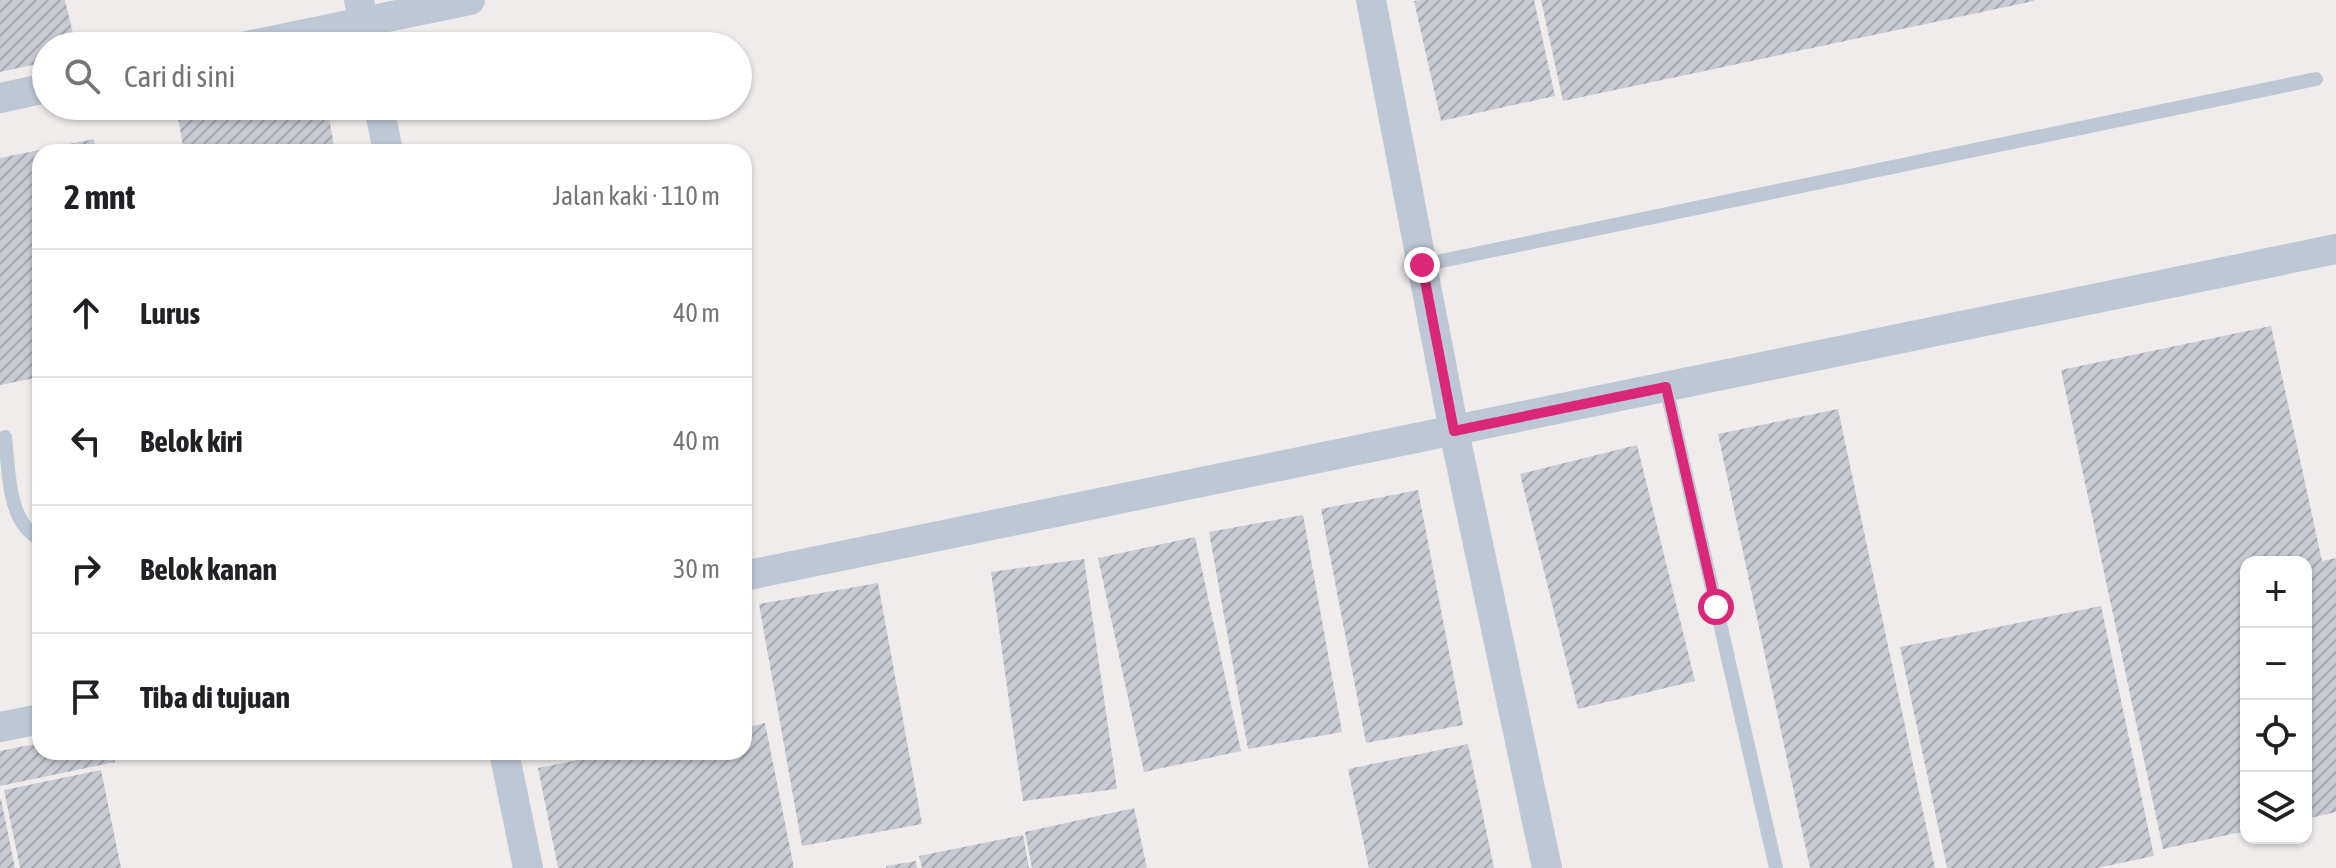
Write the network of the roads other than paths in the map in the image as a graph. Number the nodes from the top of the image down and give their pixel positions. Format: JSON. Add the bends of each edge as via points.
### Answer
{"nodes":[{"id":1,"x":470,"y":0,"type":"edge"},
{"id":2,"x":1371,"y":0,"type":"edge"},
{"id":3,"x":363,"y":22,"type":"edge"},
{"id":4,"x":315,"y":32,"type":"edge"},
{"id":5,"x":2316,"y":79,"type":"dead end"},
{"id":6,"x":32,"y":91,"type":"edge"},
{"id":7,"x":0,"y":98,"type":"edge"},
{"id":8,"x":382,"y":120,"type":"edge"},
{"id":9,"x":386,"y":144,"type":"edge"},
{"id":10,"x":2336,"y":249,"type":"edge"},
{"id":11,"x":1422,"y":265,"type":"junction"},
{"id":12,"x":1666,"y":387,"type":"junction"},
{"id":13,"x":1454,"y":431,"type":"junction"},
{"id":14,"x":5,"y":437,"type":"dead end"},
{"id":15,"x":32,"y":535,"type":"edge"},
{"id":16,"x":752,"y":574,"type":"edge"},
{"id":17,"x":32,"y":721,"type":"edge"},
{"id":18,"x":0,"y":727,"type":"edge"},
{"id":19,"x":506,"y":760,"type":"edge"},
{"id":20,"x":528,"y":868,"type":"edge"},
{"id":21,"x":1547,"y":868,"type":"edge"},
{"id":22,"x":1776,"y":868,"type":"edge"}],
"edges":[{"from":1,"to":3,"type":"street"},
{"from":2,"to":11,"type":"street"},
{"from":3,"to":4,"type":"street"},
{"from":5,"to":11,"type":"lane"},
{"from":6,"to":7,"type":"street"},
{"from":8,"to":9,"type":"street"},
{"from":10,"to":12,"type":"street"},
{"from":11,"to":13,"type":"street"},
{"from":12,"to":13,"type":"street"},
{"from":12,"to":22,"type":"lane"},
{"from":13,"to":16,"type":"street"},
{"from":13,"to":21,"type":"street"},
{"from":14,"to":15,"type":"lane","via":[[14,507]]},
{"from":17,"to":18,"type":"street"},
{"from":19,"to":20,"type":"street"}]}
